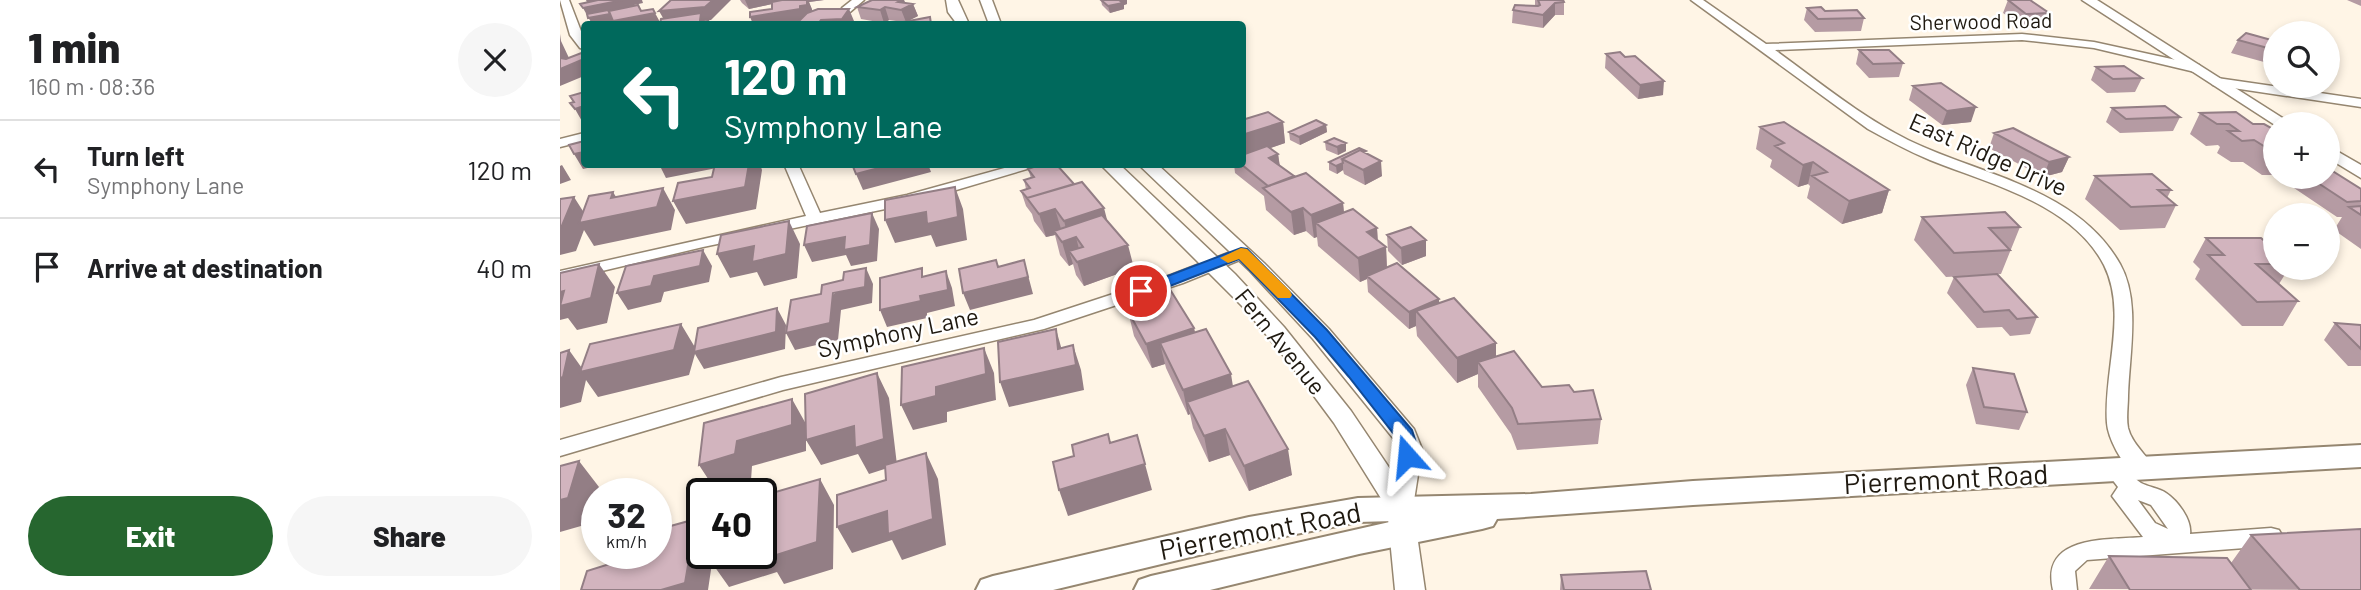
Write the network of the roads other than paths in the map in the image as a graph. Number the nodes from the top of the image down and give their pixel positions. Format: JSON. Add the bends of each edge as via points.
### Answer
{"nodes":[{"id":1,"x":564,"y":0,"type":"edge"},
{"id":2,"x":859,"y":0,"type":"edge"},
{"id":3,"x":952,"y":0,"type":"edge"},
{"id":4,"x":986,"y":0,"type":"edge"},
{"id":5,"x":1696,"y":0,"type":"edge"},
{"id":6,"x":2088,"y":0,"type":"edge"},
{"id":7,"x":846,"y":10,"type":"edge"},
{"id":8,"x":961,"y":21,"type":"edge"},
{"id":9,"x":994,"y":21,"type":"edge"},
{"id":10,"x":581,"y":42,"type":"edge"},
{"id":11,"x":1766,"y":47,"type":"junction"},
{"id":12,"x":2194,"y":68,"type":"junction"},
{"id":13,"x":2217,"y":82,"type":"junction"},
{"id":14,"x":2361,"y":103,"type":"edge"},
{"id":15,"x":2265,"y":112,"type":"edge"},
{"id":16,"x":581,"y":137,"type":"edge"},
{"id":17,"x":560,"y":143,"type":"edge"},
{"id":18,"x":2340,"y":160,"type":"edge"},
{"id":19,"x":793,"y":168,"type":"edge"},
{"id":20,"x":1022,"y":168,"type":"edge"},
{"id":21,"x":1112,"y":168,"type":"edge"},
{"id":22,"x":1150,"y":168,"type":"edge"},
{"id":23,"x":2361,"y":173,"type":"edge"},
{"id":24,"x":815,"y":218,"type":"junction"},
{"id":25,"x":1241,"y":253,"type":"junction"},
{"id":26,"x":1213,"y":265,"type":"junction"},
{"id":27,"x":560,"y":276,"type":"edge"},
{"id":28,"x":560,"y":448,"type":"edge"},
{"id":29,"x":2361,"y":456,"type":"edge"},
{"id":30,"x":2130,"y":475,"type":"junction"},
{"id":31,"x":1402,"y":521,"type":"junction"},
{"id":32,"x":2295,"y":536,"type":"edge"},
{"id":33,"x":2177,"y":544,"type":"junction"},
{"id":34,"x":993,"y":590,"type":"edge"},
{"id":35,"x":1151,"y":590,"type":"edge"},
{"id":36,"x":1410,"y":590,"type":"edge"},
{"id":37,"x":2065,"y":590,"type":"edge"}],
"edges":[{"from":1,"to":10,"type":"street"},
{"from":2,"to":7,"type":"street"},
{"from":3,"to":8,"type":"street"},
{"from":4,"to":9,"type":"street"},
{"from":5,"to":11,"type":"street","name":"East Ridge Drive"},
{"from":6,"to":12,"type":"street"},
{"from":11,"to":12,"type":"street","name":"Sherwood Road","via":[[2022,37],[2094,45]]},
{"from":11,"to":30,"type":"street","name":"East Ridge Drive","via":[[1900,142],[2039,200],[2097,241],[2112,266],[2121,295],[2118,427],[2127,448]]},
{"from":12,"to":13,"type":"street"},
{"from":13,"to":14,"type":"street"},
{"from":13,"to":15,"type":"street"},
{"from":16,"to":17,"type":"street"},
{"from":18,"to":23,"type":"street"},
{"from":19,"to":24,"type":"street"},
{"from":20,"to":24,"type":"street","via":[[909,199]]},
{"from":21,"to":26,"type":"street","name":"Fern Avenue"},
{"from":22,"to":25,"type":"street","name":"Fern Avenue"},
{"from":24,"to":27,"type":"street"},
{"from":25,"to":26,"type":"street","name":"Symphony Lane"},
{"from":25,"to":31,"type":"street","name":"Fern Avenue","via":[[1321,334],[1405,435],[1409,449]]},
{"from":26,"to":28,"type":"street","name":"Symphony Lane","via":[[1038,325],[781,384]]},
{"from":26,"to":31,"type":"street","name":"Fern Avenue","via":[[1296,357],[1369,453]]},
{"from":29,"to":30,"type":"main road","name":"Pierremont Road"},
{"from":30,"to":31,"type":"main road","name":"Pierremont Road","via":[[1764,489],[1531,506]]},
{"from":30,"to":33,"type":"street","via":[[2123,496],[2147,529]]},
{"from":31,"to":34,"type":"main road","name":"Pierremont Road","via":[[1358,510],[1249,530]]},
{"from":31,"to":35,"type":"main road","name":"Pierremont Road","via":[[1359,541]]},
{"from":31,"to":36,"type":"street","name":"Fern Avenue"},
{"from":32,"to":33,"type":"street"},
{"from":33,"to":37,"type":"street","via":[[2076,554],[2063,567]]}]}
